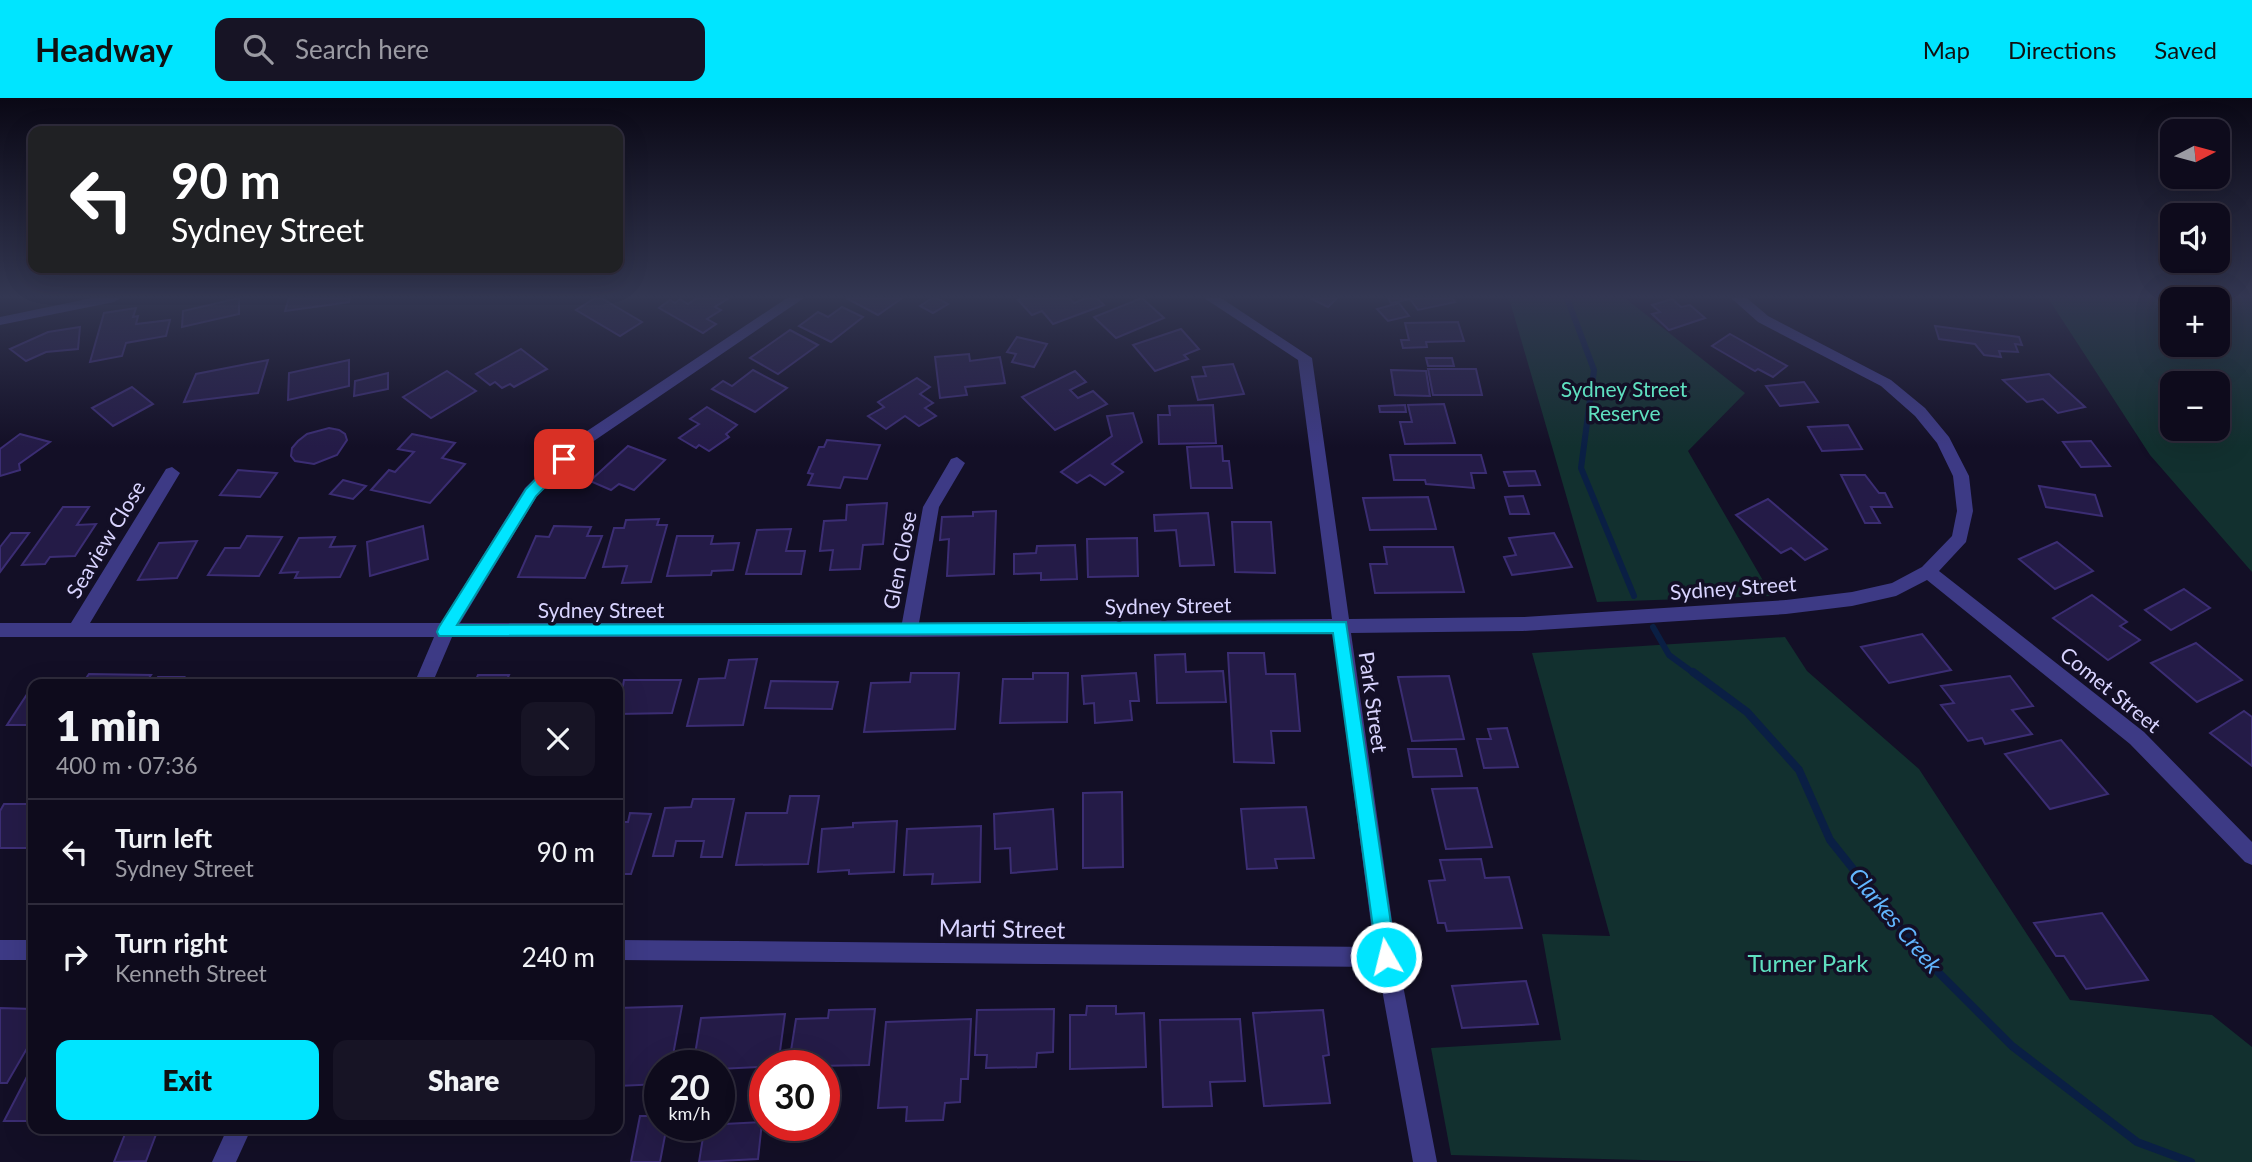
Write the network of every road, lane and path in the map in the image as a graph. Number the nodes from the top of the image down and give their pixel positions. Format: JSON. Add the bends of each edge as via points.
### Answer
{"nodes":[{"id":1,"x":723,"y":348,"type":"edge"},
{"id":2,"x":1289,"y":348,"type":"edge"},
{"id":3,"x":1818,"y":348,"type":"edge"},
{"id":4,"x":957,"y":463,"type":"dead end"},
{"id":5,"x":172,"y":473,"type":"dead end"},
{"id":6,"x":1928,"y":572,"type":"junction"},
{"id":7,"x":1340,"y":626,"type":"junction"},
{"id":8,"x":77,"y":629,"type":"junction"},
{"id":9,"x":0,"y":630,"type":"edge"},
{"id":10,"x":909,"y":630,"type":"junction"},
{"id":11,"x":444,"y":632,"type":"junction"},
{"id":12,"x":425,"y":679,"type":"edge"},
{"id":13,"x":2252,"y":856,"type":"edge"},
{"id":14,"x":0,"y":950,"type":"edge"},
{"id":15,"x":28,"y":950,"type":"edge"},
{"id":16,"x":623,"y":950,"type":"edge"},
{"id":17,"x":1386,"y":957,"type":"junction"},
{"id":18,"x":237,"y":1134,"type":"edge"},
{"id":19,"x":225,"y":1162,"type":"edge"},
{"id":20,"x":1425,"y":1162,"type":"edge"}],
"edges":[{"from":1,"to":11,"type":"street","via":[[580,443],[531,492]]},
{"from":2,"to":7,"type":"street","name":"Park Street","via":[[1305,358]]},
{"from":3,"to":6,"type":"street","name":"Sydney Street","via":[[1886,383],[1920,412],[1944,441],[1961,475],[1965,512],[1959,538]]},
{"from":4,"to":10,"type":"street","name":"Glen Close","via":[[931,507]]},
{"from":5,"to":8,"type":"street","name":"Seaview Close"},
{"from":6,"to":7,"type":"street","name":"Sydney Street","via":[[1896,589],[1786,607],[1523,624]]},
{"from":6,"to":13,"type":"street","name":"Comet Street","via":[[2137,738]]},
{"from":7,"to":10,"type":"street","name":"Sydney Street"},
{"from":7,"to":17,"type":"street","name":"Park Street"},
{"from":8,"to":9,"type":"street","name":"Sydney Street"},
{"from":8,"to":11,"type":"street","name":"Sydney Street"},
{"from":10,"to":11,"type":"street","name":"Sydney Street"},
{"from":11,"to":12,"type":"street"},
{"from":14,"to":15,"type":"street"},
{"from":16,"to":17,"type":"street","name":"Marti Street"},
{"from":17,"to":20,"type":"street","name":"Park Street"},
{"from":18,"to":19,"type":"street"}]}
